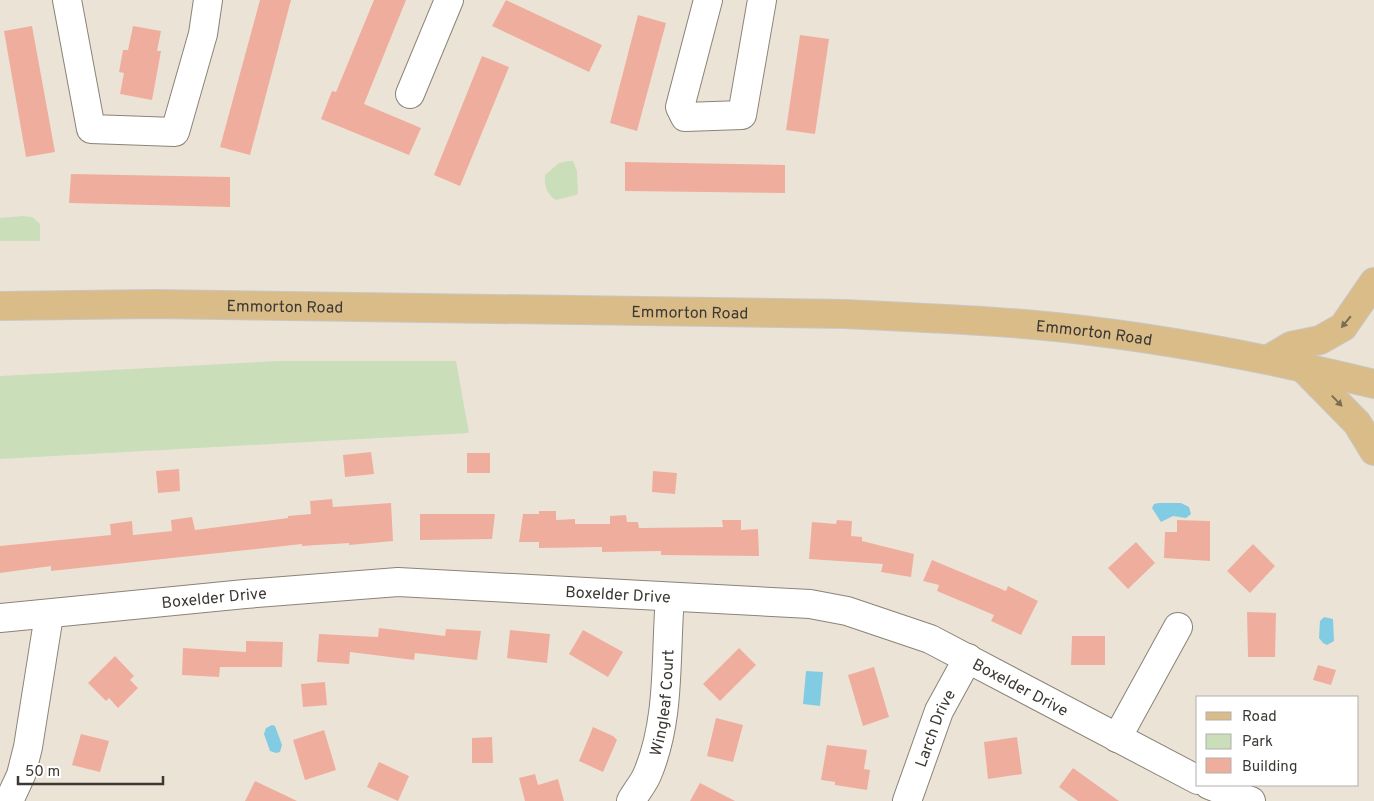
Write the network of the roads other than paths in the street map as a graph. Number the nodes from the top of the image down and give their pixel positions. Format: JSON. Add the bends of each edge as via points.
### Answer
{"nodes":[{"id":1,"x":67,"y":0,"type":"edge"},
{"id":2,"x":208,"y":0,"type":"edge"},
{"id":3,"x":449,"y":0,"type":"edge"},
{"id":4,"x":708,"y":0,"type":"edge"},
{"id":5,"x":762,"y":0,"type":"edge"},
{"id":6,"x":410,"y":94,"type":"dead end"},
{"id":7,"x":1374,"y":282,"type":"edge"},
{"id":8,"x":0,"y":306,"type":"edge"},
{"id":9,"x":1269,"y":359,"type":"junction"},
{"id":10,"x":1302,"y":366,"type":"junction"},
{"id":11,"x":1374,"y":384,"type":"edge"},
{"id":12,"x":1374,"y":451,"type":"edge"},
{"id":13,"x":670,"y":597,"type":"junction"},
{"id":14,"x":49,"y":615,"type":"junction"},
{"id":15,"x":0,"y":618,"type":"edge"},
{"id":16,"x":1178,"y":627,"type":"dead end"},
{"id":17,"x":968,"y":658,"type":"junction"},
{"id":18,"x":1118,"y":738,"type":"junction"},
{"id":19,"x":1196,"y":779,"type":"edge"},
{"id":20,"x":1212,"y":786,"type":"edge"},
{"id":21,"x":9,"y":801,"type":"edge"},
{"id":22,"x":631,"y":801,"type":"edge"},
{"id":23,"x":908,"y":801,"type":"edge"},
{"id":24,"x":1251,"y":801,"type":"edge"}],
"edges":[{"from":1,"to":2,"type":"street","via":[[91,129],[175,132],[203,34]]},
{"from":3,"to":6,"type":"street"},
{"from":4,"to":5,"type":"street","via":[[680,107],[685,117],[742,115]]},
{"from":7,"to":9,"type":"main road","one_way":true,"via":[[1343,327],[1320,340],[1291,346]]},
{"from":8,"to":9,"type":"main road","name":"Emmorton Road","via":[[153,304],[846,314],[1025,324]]},
{"from":9,"to":10,"type":"main road","name":"Emmorton Road"},
{"from":10,"to":11,"type":"main road","name":"Emmorton Road"},
{"from":10,"to":12,"type":"main road","one_way":true,"via":[[1357,423]]},
{"from":13,"to":14,"type":"street","name":"Boxelder Drive","via":[[398,582]]},
{"from":13,"to":17,"type":"street","name":"Boxelder Drive","via":[[810,604],[847,611],[930,639]]},
{"from":13,"to":22,"type":"street","name":"Wingleaf Court","via":[[664,704],[658,741],[646,776]]},
{"from":14,"to":15,"type":"street","name":"Boxelder Drive"},
{"from":14,"to":21,"type":"street","via":[[28,747],[21,775]]},
{"from":16,"to":18,"type":"street"},
{"from":17,"to":18,"type":"street","name":"Boxelder Drive"},
{"from":17,"to":23,"type":"street","name":"Larch Drive","via":[[939,711]]},
{"from":18,"to":19,"type":"street","name":"Boxelder Drive"},
{"from":20,"to":24,"type":"street"}]}
